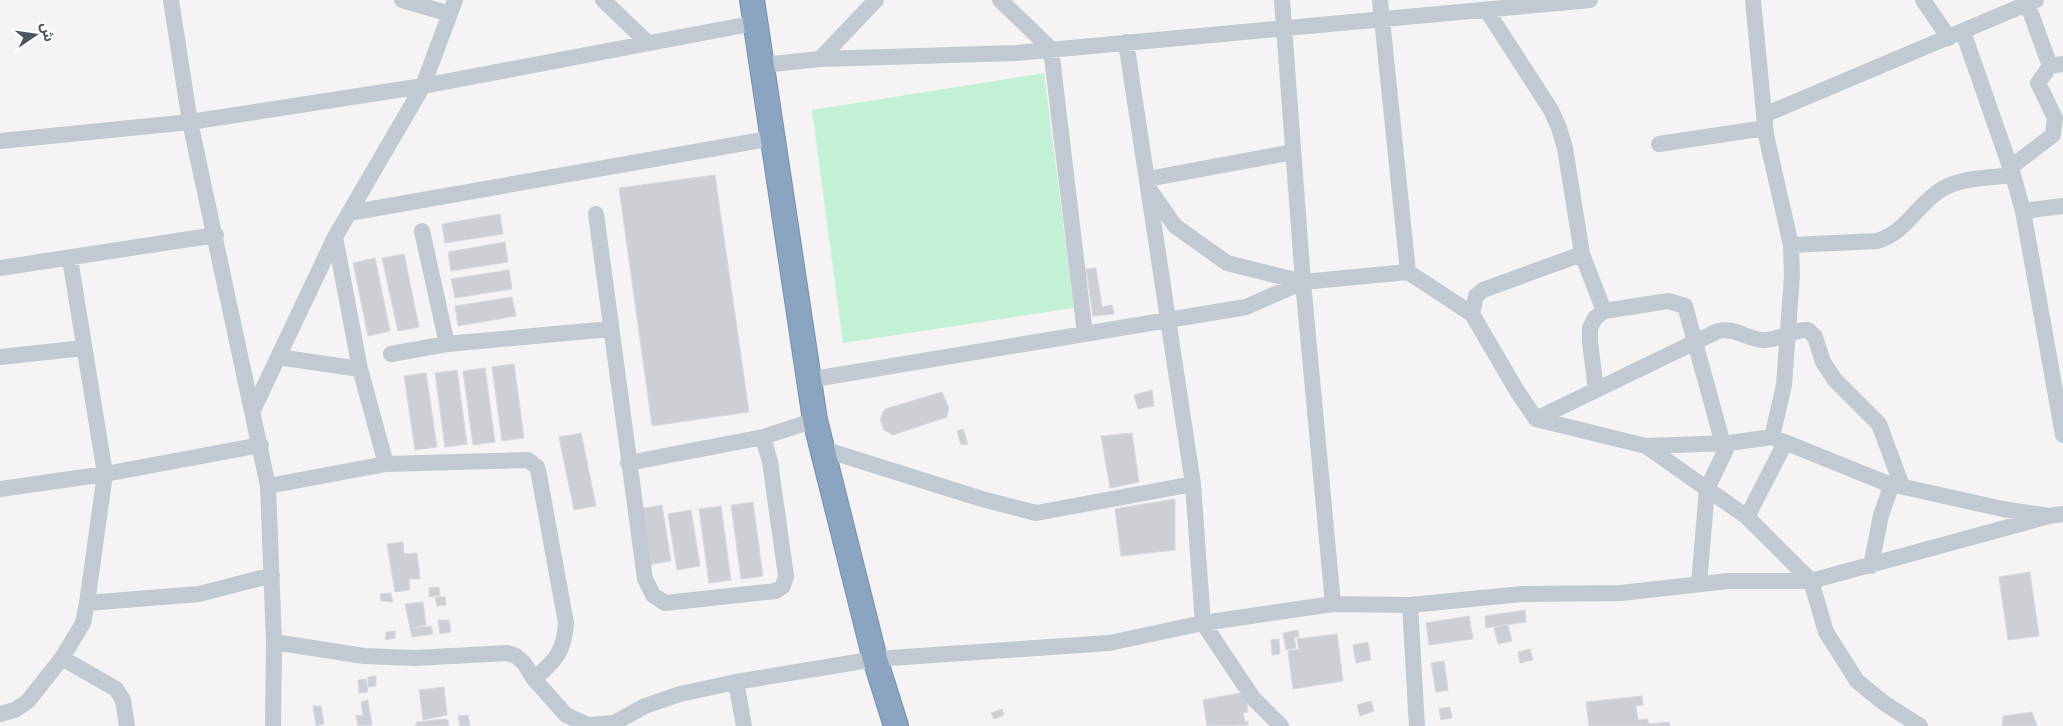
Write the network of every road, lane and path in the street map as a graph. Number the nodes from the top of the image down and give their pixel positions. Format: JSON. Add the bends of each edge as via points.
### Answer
{"nodes":[{"id":1,"x":170,"y":0,"type":"edge"},
{"id":2,"x":402,"y":0,"type":"edge"},
{"id":3,"x":603,"y":0,"type":"edge"},
{"id":4,"x":752,"y":0,"type":"edge"},
{"id":5,"x":876,"y":0,"type":"edge"},
{"id":6,"x":1000,"y":0,"type":"edge"},
{"id":7,"x":1282,"y":0,"type":"edge"},
{"id":8,"x":1380,"y":0,"type":"edge"},
{"id":9,"x":1590,"y":0,"type":"edge"},
{"id":10,"x":1923,"y":0,"type":"edge"},
{"id":11,"x":1756,"y":1,"type":"edge"},
{"id":12,"x":2030,"y":1,"type":"edge"},
{"id":13,"x":1554,"y":2,"type":"edge"},
{"id":14,"x":452,"y":7,"type":"edge"},
{"id":15,"x":1487,"y":11,"type":"junction"},
{"id":16,"x":1383,"y":18,"type":"junction"},
{"id":17,"x":755,"y":23,"type":"junction"},
{"id":18,"x":1284,"y":30,"type":"junction"},
{"id":19,"x":1956,"y":35,"type":"junction"},
{"id":20,"x":647,"y":42,"type":"junction"},
{"id":21,"x":1126,"y":42,"type":"junction"},
{"id":22,"x":1050,"y":49,"type":"junction"},
{"id":23,"x":820,"y":58,"type":"junction"},
{"id":24,"x":763,"y":64,"type":"junction"},
{"id":25,"x":2057,"y":65,"type":"edge"},
{"id":26,"x":423,"y":86,"type":"junction"},
{"id":27,"x":1765,"y":121,"type":"junction"},
{"id":28,"x":190,"y":122,"type":"junction"},
{"id":29,"x":773,"y":138,"type":"junction"},
{"id":30,"x":0,"y":141,"type":"edge"},
{"id":31,"x":1659,"y":144,"type":"dead end"},
{"id":32,"x":1293,"y":152,"type":"junction"},
{"id":33,"x":2010,"y":166,"type":"junction"},
{"id":34,"x":1148,"y":184,"type":"junction"},
{"id":35,"x":2063,"y":206,"type":"edge"},
{"id":36,"x":2023,"y":211,"type":"junction"},
{"id":37,"x":349,"y":213,"type":"junction"},
{"id":38,"x":596,"y":214,"type":"dead end"},
{"id":39,"x":422,"y":231,"type":"dead end"},
{"id":40,"x":216,"y":236,"type":"junction"},
{"id":41,"x":335,"y":237,"type":"junction"},
{"id":42,"x":1791,"y":245,"type":"junction"},
{"id":43,"x":1582,"y":254,"type":"junction"},
{"id":44,"x":70,"y":259,"type":"junction"},
{"id":45,"x":0,"y":268,"type":"edge"},
{"id":46,"x":1408,"y":272,"type":"junction"},
{"id":47,"x":1303,"y":282,"type":"junction"},
{"id":48,"x":1604,"y":311,"type":"junction"},
{"id":49,"x":1472,"y":314,"type":"junction"},
{"id":50,"x":1170,"y":319,"type":"junction"},
{"id":51,"x":610,"y":329,"type":"junction"},
{"id":52,"x":1085,"y":334,"type":"junction"},
{"id":53,"x":1788,"y":334,"type":"junction"},
{"id":54,"x":1696,"y":341,"type":"junction"},
{"id":55,"x":447,"y":344,"type":"junction"},
{"id":56,"x":84,"y":348,"type":"junction"},
{"id":57,"x":391,"y":354,"type":"dead end"},
{"id":58,"x":0,"y":357,"type":"edge"},
{"id":59,"x":278,"y":357,"type":"junction"},
{"id":60,"x":360,"y":369,"type":"junction"},
{"id":61,"x":808,"y":380,"type":"junction"},
{"id":62,"x":1596,"y":390,"type":"junction"},
{"id":63,"x":253,"y":410,"type":"junction"},
{"id":64,"x":1536,"y":419,"type":"junction"},
{"id":65,"x":815,"y":420,"type":"junction"},
{"id":66,"x":2063,"y":435,"type":"edge"},
{"id":67,"x":763,"y":437,"type":"junction"},
{"id":68,"x":1778,"y":440,"type":"junction"},
{"id":69,"x":1726,"y":443,"type":"junction"},
{"id":70,"x":261,"y":445,"type":"junction"},
{"id":71,"x":1646,"y":446,"type":"junction"},
{"id":72,"x":823,"y":449,"type":"junction"},
{"id":73,"x":628,"y":463,"type":"junction"},
{"id":74,"x":386,"y":464,"type":"junction"},
{"id":75,"x":105,"y":474,"type":"junction"},
{"id":76,"x":1193,"y":484,"type":"junction"},
{"id":77,"x":1897,"y":485,"type":"junction"},
{"id":78,"x":268,"y":486,"type":"junction"},
{"id":79,"x":1707,"y":489,"type":"junction"},
{"id":80,"x":0,"y":490,"type":"edge"},
{"id":81,"x":2056,"y":515,"type":"edge"},
{"id":82,"x":1747,"y":517,"type":"junction"},
{"id":83,"x":1871,"y":566,"type":"junction"},
{"id":84,"x":272,"y":575,"type":"junction"},
{"id":85,"x":1811,"y":581,"type":"junction"},
{"id":86,"x":1699,"y":584,"type":"junction"},
{"id":87,"x":87,"y":604,"type":"junction"},
{"id":88,"x":1333,"y":604,"type":"junction"},
{"id":89,"x":1410,"y":604,"type":"junction"},
{"id":90,"x":1203,"y":622,"type":"junction"},
{"id":91,"x":274,"y":642,"type":"junction"},
{"id":92,"x":62,"y":658,"type":"junction"},
{"id":93,"x":875,"y":659,"type":"junction"},
{"id":94,"x":534,"y":679,"type":"junction"},
{"id":95,"x":736,"y":682,"type":"junction"},
{"id":96,"x":0,"y":714,"type":"edge"},
{"id":97,"x":1274,"y":723,"type":"edge"},
{"id":98,"x":615,"y":724,"type":"edge"},
{"id":99,"x":126,"y":726,"type":"edge"},
{"id":100,"x":273,"y":726,"type":"edge"},
{"id":101,"x":744,"y":726,"type":"edge"},
{"id":102,"x":896,"y":726,"type":"edge"},
{"id":103,"x":1418,"y":726,"type":"edge"},
{"id":104,"x":1920,"y":726,"type":"edge"}],
"edges":[{"from":1,"to":28,"type":"street"},
{"from":2,"to":14,"type":"street"},
{"from":3,"to":20,"type":"street"},
{"from":4,"to":17,"type":"highway"},
{"from":5,"to":23,"type":"street"},
{"from":6,"to":22,"type":"street"},
{"from":7,"to":18,"type":"street"},
{"from":8,"to":16,"type":"street"},
{"from":9,"to":13,"type":"street"},
{"from":10,"to":19,"type":"street"},
{"from":11,"to":27,"type":"street"},
{"from":12,"to":19,"type":"street"},
{"from":12,"to":25,"type":"street"},
{"from":13,"to":15,"type":"street"},
{"from":14,"to":26,"type":"street"},
{"from":15,"to":16,"type":"street"},
{"from":15,"to":43,"type":"street","via":[[1551,110],[1559,128]]},
{"from":16,"to":18,"type":"street"},
{"from":16,"to":46,"type":"street"},
{"from":17,"to":20,"type":"street"},
{"from":17,"to":24,"type":"highway"},
{"from":18,"to":21,"type":"street"},
{"from":18,"to":32,"type":"street"},
{"from":19,"to":27,"type":"street"},
{"from":19,"to":33,"type":"street"},
{"from":20,"to":26,"type":"street"},
{"from":21,"to":22,"type":"street"},
{"from":21,"to":34,"type":"street"},
{"from":22,"to":23,"type":"street"},
{"from":22,"to":52,"type":"street"},
{"from":23,"to":24,"type":"street"},
{"from":24,"to":29,"type":"highway"},
{"from":25,"to":33,"type":"street","via":[[2038,83],[2055,118],[2052,134]]},
{"from":26,"to":28,"type":"street"},
{"from":26,"to":37,"type":"street"},
{"from":27,"to":31,"type":"street"},
{"from":27,"to":42,"type":"street"},
{"from":28,"to":30,"type":"street"},
{"from":28,"to":40,"type":"street"},
{"from":29,"to":37,"type":"street"},
{"from":29,"to":61,"type":"highway"},
{"from":32,"to":34,"type":"street"},
{"from":32,"to":47,"type":"street"},
{"from":33,"to":36,"type":"street"},
{"from":33,"to":42,"type":"street","via":[[1980,179],[1943,189],[1888,238]]},
{"from":34,"to":47,"type":"street","via":[[1176,226],[1227,263]]},
{"from":34,"to":50,"type":"street"},
{"from":35,"to":36,"type":"street"},
{"from":36,"to":66,"type":"street"},
{"from":37,"to":41,"type":"street"},
{"from":38,"to":51,"type":"street"},
{"from":39,"to":55,"type":"street"},
{"from":40,"to":44,"type":"street"},
{"from":40,"to":63,"type":"street"},
{"from":41,"to":59,"type":"street"},
{"from":41,"to":60,"type":"street"},
{"from":42,"to":53,"type":"street"},
{"from":43,"to":48,"type":"street"},
{"from":43,"to":49,"type":"street","via":[[1483,290],[1476,296]]},
{"from":44,"to":45,"type":"street"},
{"from":44,"to":56,"type":"street"},
{"from":46,"to":47,"type":"street"},
{"from":46,"to":49,"type":"street"},
{"from":47,"to":50,"type":"street","via":[[1246,307]]},
{"from":47,"to":88,"type":"street"},
{"from":48,"to":54,"type":"street","via":[[1668,302],[1685,306]]},
{"from":48,"to":62,"type":"street","via":[[1590,328]]},
{"from":49,"to":64,"type":"street"},
{"from":50,"to":52,"type":"street"},
{"from":50,"to":76,"type":"street"},
{"from":51,"to":55,"type":"street"},
{"from":51,"to":73,"type":"street"},
{"from":52,"to":61,"type":"street"},
{"from":53,"to":54,"type":"street","via":[[1764,340],[1747,338],[1726,329]]},
{"from":53,"to":68,"type":"street"},
{"from":53,"to":77,"type":"street","via":[[1803,330],[1812,332],[1828,371],[1879,424]]},
{"from":54,"to":62,"type":"street"},
{"from":54,"to":69,"type":"street"},
{"from":55,"to":57,"type":"street"},
{"from":56,"to":58,"type":"street"},
{"from":56,"to":75,"type":"street"},
{"from":59,"to":60,"type":"street"},
{"from":59,"to":63,"type":"street"},
{"from":60,"to":74,"type":"street"},
{"from":61,"to":65,"type":"highway"},
{"from":62,"to":64,"type":"street"},
{"from":63,"to":70,"type":"street"},
{"from":64,"to":71,"type":"street"},
{"from":65,"to":67,"type":"street"},
{"from":65,"to":72,"type":"highway"},
{"from":67,"to":73,"type":"street"},
{"from":67,"to":73,"type":"street","via":[[770,462],[786,576],[783,586],[776,591],[665,603],[652,594],[645,579]]},
{"from":68,"to":69,"type":"street"},
{"from":68,"to":77,"type":"street"},
{"from":68,"to":82,"type":"street"},
{"from":69,"to":71,"type":"street"},
{"from":69,"to":79,"type":"street"},
{"from":70,"to":75,"type":"street"},
{"from":70,"to":78,"type":"street"},
{"from":71,"to":79,"type":"street"},
{"from":72,"to":76,"type":"street","via":[[1036,513]]},
{"from":72,"to":93,"type":"highway"},
{"from":74,"to":78,"type":"street"},
{"from":74,"to":94,"type":"street","via":[[528,460],[537,467],[566,623],[565,642],[553,662]]},
{"from":75,"to":80,"type":"street"},
{"from":75,"to":87,"type":"street"},
{"from":76,"to":90,"type":"street"},
{"from":77,"to":81,"type":"street","via":[[2003,509]]},
{"from":77,"to":83,"type":"street","via":[[1881,515]]},
{"from":78,"to":84,"type":"street"},
{"from":79,"to":82,"type":"street"},
{"from":79,"to":86,"type":"street"},
{"from":81,"to":83,"type":"street"},
{"from":82,"to":85,"type":"street"},
{"from":83,"to":85,"type":"street"},
{"from":84,"to":87,"type":"street","via":[[198,594]]},
{"from":84,"to":91,"type":"street"},
{"from":85,"to":86,"type":"street"},
{"from":85,"to":104,"type":"street","via":[[1826,632],[1857,681]]},
{"from":86,"to":89,"type":"street","via":[[1621,593],[1522,594]]},
{"from":87,"to":92,"type":"street","via":[[83,623]]},
{"from":88,"to":89,"type":"street"},
{"from":88,"to":90,"type":"street"},
{"from":89,"to":103,"type":"street"},
{"from":90,"to":93,"type":"street","via":[[1109,643]]},
{"from":90,"to":97,"type":"street","via":[[1253,698]]},
{"from":91,"to":94,"type":"street","via":[[364,656],[416,658],[508,653],[524,663]]},
{"from":91,"to":100,"type":"street"},
{"from":92,"to":96,"type":"street","via":[[28,701],[15,710]]},
{"from":92,"to":99,"type":"street","via":[[116,690],[123,700]]},
{"from":93,"to":95,"type":"street"},
{"from":93,"to":102,"type":"highway"},
{"from":94,"to":98,"type":"street","via":[[566,715],[588,725]]},
{"from":95,"to":98,"type":"street","via":[[680,694],[645,706]]},
{"from":95,"to":101,"type":"street"}]}
